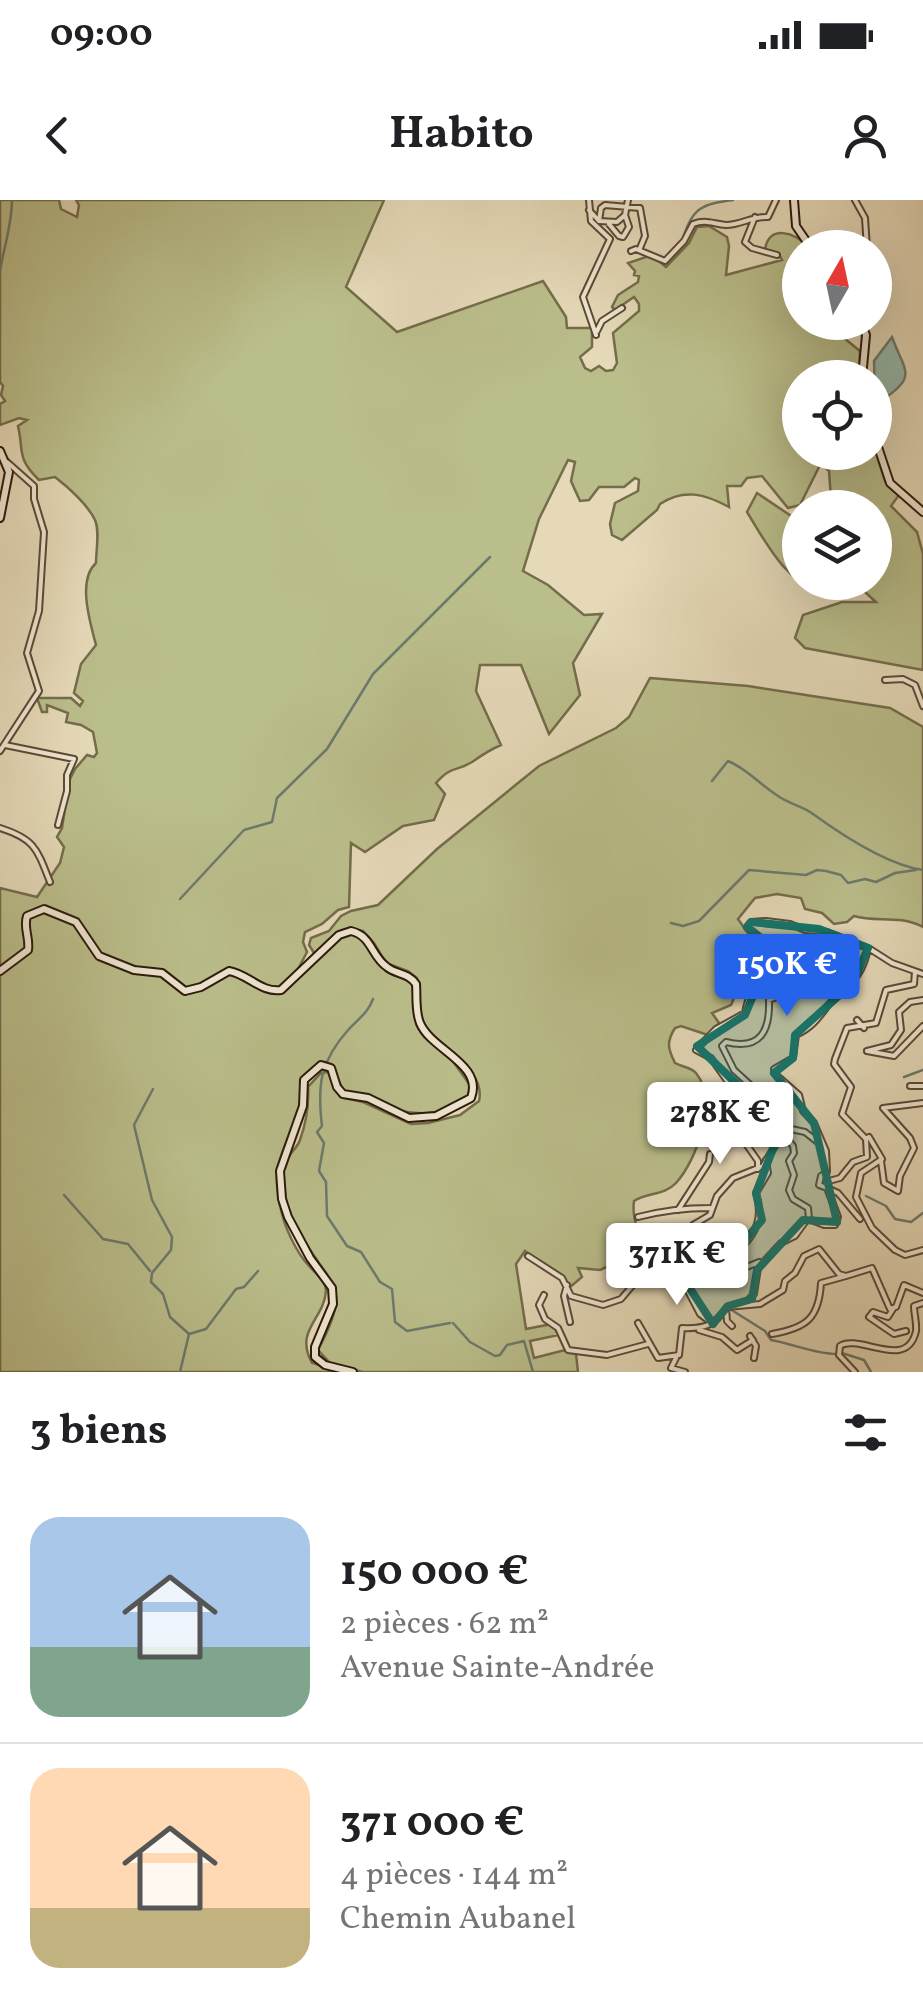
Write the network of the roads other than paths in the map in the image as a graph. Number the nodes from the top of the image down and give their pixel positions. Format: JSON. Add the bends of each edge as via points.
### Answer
{"nodes":[{"id":1,"x":589,"y":200,"type":"edge"},
{"id":2,"x":776,"y":200,"type":"edge"},
{"id":3,"x":794,"y":200,"type":"edge"},
{"id":4,"x":855,"y":200,"type":"edge"},
{"id":5,"x":627,"y":203,"type":"edge"},
{"id":6,"x":588,"y":209,"type":"junction"},
{"id":7,"x":625,"y":215,"type":"junction"},
{"id":8,"x":755,"y":217,"type":"junction"},
{"id":9,"x":599,"y":220,"type":"junction"},
{"id":10,"x":609,"y":224,"type":"junction"},
{"id":11,"x":799,"y":230,"type":"edge"},
{"id":12,"x":865,"y":230,"type":"edge"},
{"id":13,"x":640,"y":248,"type":"dead end"},
{"id":14,"x":631,"y":251,"type":"dead end"},
{"id":15,"x":777,"y":256,"type":"dead end"},
{"id":16,"x":622,"y":308,"type":"dead end"},
{"id":17,"x":0,"y":451,"type":"edge"},
{"id":18,"x":7,"y":462,"type":"junction"},
{"id":19,"x":886,"y":470,"type":"edge"},
{"id":20,"x":923,"y":512,"type":"edge"},
{"id":21,"x":0,"y":518,"type":"edge"},
{"id":22,"x":885,"y":680,"type":"dead end"},
{"id":23,"x":923,"y":706,"type":"edge"},
{"id":24,"x":6,"y":745,"type":"junction"},
{"id":25,"x":0,"y":751,"type":"edge"},
{"id":26,"x":58,"y":825,"type":"dead end"},
{"id":27,"x":0,"y":828,"type":"edge"},
{"id":28,"x":50,"y":882,"type":"dead end"},
{"id":29,"x":868,"y":948,"type":"junction"},
{"id":30,"x":0,"y":971,"type":"edge"},
{"id":31,"x":914,"y":971,"type":"junction"},
{"id":32,"x":923,"y":974,"type":"edge"},
{"id":33,"x":780,"y":976,"type":"junction"},
{"id":34,"x":923,"y":1000,"type":"edge"},
{"id":35,"x":856,"y":1020,"type":"dead end"},
{"id":36,"x":923,"y":1026,"type":"edge"},
{"id":37,"x":864,"y":1028,"type":"junction"},
{"id":38,"x":910,"y":1086,"type":"dead end"},
{"id":39,"x":923,"y":1086,"type":"edge"},
{"id":40,"x":710,"y":1094,"type":"dead end"},
{"id":41,"x":923,"y":1102,"type":"edge"},
{"id":42,"x":791,"y":1129,"type":"dead end"},
{"id":43,"x":782,"y":1134,"type":"junction"},
{"id":44,"x":866,"y":1139,"type":"junction"},
{"id":45,"x":777,"y":1143,"type":"junction"},
{"id":46,"x":824,"y":1147,"type":"junction"},
{"id":47,"x":710,"y":1154,"type":"dead end"},
{"id":48,"x":766,"y":1159,"type":"junction"},
{"id":49,"x":880,"y":1162,"type":"junction"},
{"id":50,"x":758,"y":1168,"type":"junction"},
{"id":51,"x":826,"y":1188,"type":"junction"},
{"id":52,"x":710,"y":1208,"type":"junction"},
{"id":53,"x":678,"y":1210,"type":"junction"},
{"id":54,"x":638,"y":1216,"type":"dead end"},
{"id":55,"x":808,"y":1218,"type":"junction"},
{"id":56,"x":860,"y":1218,"type":"dead end"},
{"id":57,"x":728,"y":1239,"type":"dead end"},
{"id":58,"x":923,"y":1250,"type":"edge"},
{"id":59,"x":528,"y":1256,"type":"dead end"},
{"id":60,"x":662,"y":1256,"type":"junction"},
{"id":61,"x":671,"y":1258,"type":"junction"},
{"id":62,"x":758,"y":1268,"type":"junction"},
{"id":63,"x":698,"y":1269,"type":"junction"},
{"id":64,"x":709,"y":1274,"type":"junction"},
{"id":65,"x":846,"y":1276,"type":"junction"},
{"id":66,"x":567,"y":1285,"type":"junction"},
{"id":67,"x":923,"y":1293,"type":"edge"},
{"id":68,"x":544,"y":1295,"type":"dead end"},
{"id":69,"x":923,"y":1303,"type":"edge"},
{"id":70,"x":740,"y":1307,"type":"junction"},
{"id":71,"x":726,"y":1309,"type":"junction"},
{"id":72,"x":893,"y":1309,"type":"junction"},
{"id":73,"x":570,"y":1322,"type":"dead end"},
{"id":74,"x":638,"y":1322,"type":"dead end"},
{"id":75,"x":713,"y":1324,"type":"junction"},
{"id":76,"x":732,"y":1326,"type":"dead end"},
{"id":77,"x":699,"y":1330,"type":"junction"},
{"id":78,"x":906,"y":1331,"type":"dead end"},
{"id":79,"x":772,"y":1334,"type":"dead end"},
{"id":80,"x":648,"y":1344,"type":"junction"},
{"id":81,"x":679,"y":1355,"type":"junction"},
{"id":82,"x":754,"y":1358,"type":"dead end"},
{"id":83,"x":353,"y":1372,"type":"edge"},
{"id":84,"x":685,"y":1372,"type":"edge"},
{"id":85,"x":855,"y":1372,"type":"edge"}],
"edges":[{"from":1,"to":6,"type":"street"},
{"from":2,"to":8,"type":"street","via":[[769,216]]},
{"from":3,"to":11,"type":"street"},
{"from":4,"to":12,"type":"street"},
{"from":5,"to":7,"type":"street"},
{"from":5,"to":9,"type":"street","via":[[603,206]]},
{"from":5,"to":13,"type":"street","via":[[643,213]]},
{"from":6,"to":9,"type":"street"},
{"from":6,"to":16,"type":"street","via":[[610,239],[582,297],[597,334],[602,321]]},
{"from":7,"to":10,"type":"street"},
{"from":7,"to":10,"type":"street","via":[[629,227],[623,237]]},
{"from":8,"to":14,"type":"street","via":[[733,224],[697,222],[666,260]]},
{"from":8,"to":15,"type":"street","via":[[745,242]]},
{"from":9,"to":10,"type":"street"},
{"from":17,"to":18,"type":"street"},
{"from":18,"to":21,"type":"street"},
{"from":18,"to":24,"type":"street","via":[[34,486],[44,532],[39,611],[27,653],[39,691]]},
{"from":19,"to":20,"type":"street","via":[[890,483]]},
{"from":22,"to":23,"type":"street","via":[[915,685]]},
{"from":24,"to":25,"type":"street"},
{"from":24,"to":26,"type":"street","via":[[74,759]]},
{"from":27,"to":28,"type":"street","via":[[37,847]]},
{"from":29,"to":31,"type":"street"},
{"from":29,"to":33,"type":"street","via":[[827,932],[752,922],[746,927],[788,965]]},
{"from":29,"to":46,"type":"street","via":[[853,982],[796,1035],[793,1058],[774,1070],[799,1095]]},
{"from":30,"to":83,"type":"street","via":[[28,950],[24,924],[44,909],[76,922],[99,956],[162,973],[180,990],[202,987],[229,971],[273,992],[351,931],[362,934],[387,967],[412,978],[420,1025],[456,1058],[475,1088],[466,1103],[436,1116],[394,1113],[343,1094],[328,1065],[321,1065],[304,1080],[303,1106],[281,1162],[282,1199],[332,1288],[315,1357]]},
{"from":31,"to":32,"type":"street"},
{"from":31,"to":37,"type":"street","via":[[914,984],[886,990],[876,1023]]},
{"from":33,"to":43,"type":"street","via":[[790,992],[769,1000],[762,1034],[722,1046],[734,1070],[766,1098]]},
{"from":33,"to":45,"type":"street","via":[[761,982],[745,1013],[696,1050],[758,1104]]},
{"from":34,"to":36,"type":"street","via":[[899,1012],[901,1030],[891,1045],[866,1051],[894,1056]]},
{"from":35,"to":37,"type":"street"},
{"from":37,"to":44,"type":"street","via":[[847,1028],[834,1064],[851,1087],[844,1119]]},
{"from":38,"to":39,"type":"street"},
{"from":40,"to":50,"type":"street","via":[[736,1116]]},
{"from":41,"to":49,"type":"street","via":[[883,1109],[914,1144],[898,1191],[884,1183]]},
{"from":42,"to":46,"type":"street"},
{"from":43,"to":45,"type":"street"},
{"from":43,"to":55,"type":"street","via":[[794,1153],[790,1190],[808,1208]]},
{"from":44,"to":49,"type":"street","via":[[882,1154]]},
{"from":44,"to":51,"type":"street","via":[[867,1158],[853,1162]]},
{"from":45,"to":48,"type":"street"},
{"from":46,"to":51,"type":"street","via":[[827,1172],[820,1185]]},
{"from":47,"to":53,"type":"street"},
{"from":48,"to":50,"type":"street"},
{"from":48,"to":64,"type":"street","via":[[768,1173],[756,1193],[759,1224]]},
{"from":49,"to":58,"type":"street","via":[[861,1173],[856,1196],[872,1228],[895,1250]]},
{"from":50,"to":52,"type":"street","via":[[734,1178]]},
{"from":51,"to":55,"type":"street","via":[[838,1222]]},
{"from":51,"to":56,"type":"street"},
{"from":52,"to":53,"type":"street"},
{"from":52,"to":60,"type":"street"},
{"from":53,"to":54,"type":"street"},
{"from":55,"to":62,"type":"street"},
{"from":57,"to":63,"type":"street"},
{"from":59,"to":66,"type":"street"},
{"from":60,"to":61,"type":"street"},
{"from":60,"to":66,"type":"street","via":[[603,1306],[571,1296]]},
{"from":61,"to":63,"type":"street"},
{"from":61,"to":75,"type":"street","via":[[700,1314]]},
{"from":62,"to":64,"type":"street","via":[[760,1262],[722,1277]]},
{"from":62,"to":70,"type":"street","via":[[753,1297]]},
{"from":63,"to":64,"type":"street"},
{"from":65,"to":70,"type":"street","via":[[819,1249],[804,1256],[782,1292]]},
{"from":65,"to":72,"type":"street","via":[[872,1268]]},
{"from":65,"to":79,"type":"street","via":[[821,1283],[820,1303],[809,1320]]},
{"from":66,"to":73,"type":"street"},
{"from":67,"to":72,"type":"street","via":[[904,1286]]},
{"from":68,"to":80,"type":"street","via":[[538,1305],[544,1319],[558,1328],[568,1350],[607,1355]]},
{"from":69,"to":85,"type":"street","via":[[914,1306],[916,1332],[903,1350],[884,1355],[852,1342],[840,1346]]},
{"from":70,"to":71,"type":"street"},
{"from":71,"to":75,"type":"street"},
{"from":71,"to":76,"type":"street"},
{"from":72,"to":78,"type":"street","via":[[888,1317],[869,1316],[894,1334]]},
{"from":74,"to":80,"type":"street"},
{"from":75,"to":77,"type":"street"},
{"from":77,"to":81,"type":"street","via":[[681,1328]]},
{"from":77,"to":82,"type":"street","via":[[737,1350],[752,1338]]},
{"from":80,"to":81,"type":"street","via":[[658,1358]]},
{"from":81,"to":84,"type":"street","via":[[671,1368]]}]}
